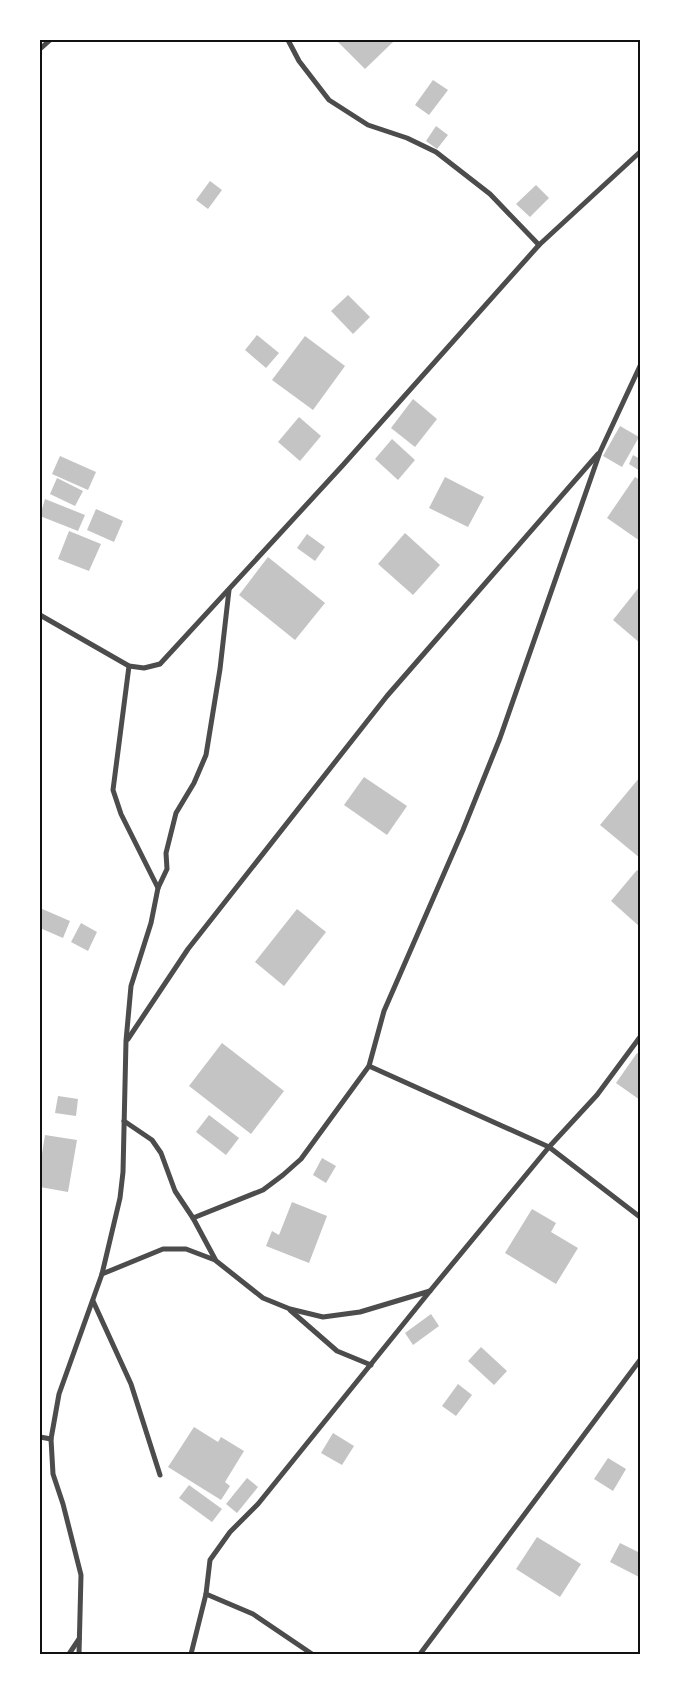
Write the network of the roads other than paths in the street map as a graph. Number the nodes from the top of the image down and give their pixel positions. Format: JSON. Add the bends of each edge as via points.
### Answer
{"nodes":[{"id":1,"x":50,"y":40,"type":"edge"},
{"id":2,"x":288,"y":40,"type":"edge"},
{"id":3,"x":40,"y":50,"type":"edge"},
{"id":4,"x":640,"y":152,"type":"edge"},
{"id":5,"x":539,"y":246,"type":"junction"},
{"id":6,"x":640,"y":366,"type":"edge"},
{"id":7,"x":600,"y":452,"type":"junction"},
{"id":8,"x":229,"y":590,"type":"junction"},
{"id":9,"x":40,"y":615,"type":"edge"},
{"id":10,"x":130,"y":666,"type":"junction"},
{"id":11,"x":158,"y":888,"type":"junction"},
{"id":12,"x":640,"y":1037,"type":"edge"},
{"id":13,"x":126,"y":1041,"type":"junction"},
{"id":14,"x":369,"y":1066,"type":"junction"},
{"id":15,"x":124,"y":1121,"type":"junction"},
{"id":16,"x":549,"y":1147,"type":"junction"},
{"id":17,"x":640,"y":1217,"type":"edge"},
{"id":18,"x":193,"y":1218,"type":"junction"},
{"id":19,"x":215,"y":1260,"type":"junction"},
{"id":20,"x":102,"y":1274,"type":"junction"},
{"id":21,"x":430,"y":1291,"type":"junction"},
{"id":22,"x":93,"y":1301,"type":"junction"},
{"id":23,"x":290,"y":1309,"type":"junction"},
{"id":24,"x":640,"y":1360,"type":"edge"},
{"id":25,"x":372,"y":1365,"type":"junction"},
{"id":26,"x":40,"y":1437,"type":"edge"},
{"id":27,"x":51,"y":1440,"type":"junction"},
{"id":28,"x":160,"y":1475,"type":"dead end"},
{"id":29,"x":206,"y":1594,"type":"junction"},
{"id":30,"x":79,"y":1638,"type":"junction"},
{"id":31,"x":69,"y":1654,"type":"edge"},
{"id":32,"x":79,"y":1654,"type":"edge"},
{"id":33,"x":191,"y":1654,"type":"edge"},
{"id":34,"x":312,"y":1654,"type":"edge"},
{"id":35,"x":420,"y":1654,"type":"edge"}],
"edges":[{"from":1,"to":3,"type":"street"},
{"from":2,"to":5,"type":"street","via":[[299,61],[329,100],[368,125],[436,152],[490,194]]},
{"from":4,"to":5,"type":"street"},
{"from":5,"to":8,"type":"street"},
{"from":6,"to":7,"type":"street"},
{"from":7,"to":13,"type":"street","via":[[387,696],[188,949]]},
{"from":7,"to":14,"type":"street","via":[[500,738],[384,1010]]},
{"from":8,"to":10,"type":"street","via":[[160,664],[144,668]]},
{"from":8,"to":11,"type":"street","via":[[206,755],[176,812],[166,853],[166,869]]},
{"from":9,"to":10,"type":"street"},
{"from":10,"to":11,"type":"street","via":[[113,790],[121,814]]},
{"from":11,"to":13,"type":"street","via":[[151,923],[131,986]]},
{"from":12,"to":16,"type":"street","via":[[596,1095]]},
{"from":13,"to":15,"type":"street"},
{"from":14,"to":16,"type":"street"},
{"from":14,"to":18,"type":"street","via":[[301,1159],[283,1175],[263,1190]]},
{"from":15,"to":18,"type":"street","via":[[157,1146],[175,1191]]},
{"from":15,"to":20,"type":"street","via":[[120,1198]]},
{"from":16,"to":17,"type":"street"},
{"from":16,"to":21,"type":"street"},
{"from":18,"to":19,"type":"street"},
{"from":19,"to":20,"type":"street","via":[[186,1249],[163,1250]]},
{"from":19,"to":23,"type":"street","via":[[263,1298]]},
{"from":20,"to":22,"type":"street"},
{"from":21,"to":23,"type":"street","via":[[360,1312],[323,1317]]},
{"from":21,"to":25,"type":"street"},
{"from":22,"to":27,"type":"street","via":[[59,1394]]},
{"from":22,"to":28,"type":"street","via":[[131,1384]]},
{"from":23,"to":25,"type":"street","via":[[337,1351]]},
{"from":24,"to":35,"type":"street"},
{"from":25,"to":29,"type":"street","via":[[258,1504],[230,1532],[210,1560]]},
{"from":26,"to":27,"type":"street"},
{"from":27,"to":30,"type":"street","via":[[53,1474],[81,1575]]},
{"from":29,"to":33,"type":"street"},
{"from":29,"to":34,"type":"street","via":[[253,1614]]},
{"from":30,"to":31,"type":"street"},
{"from":30,"to":32,"type":"street"}]}
